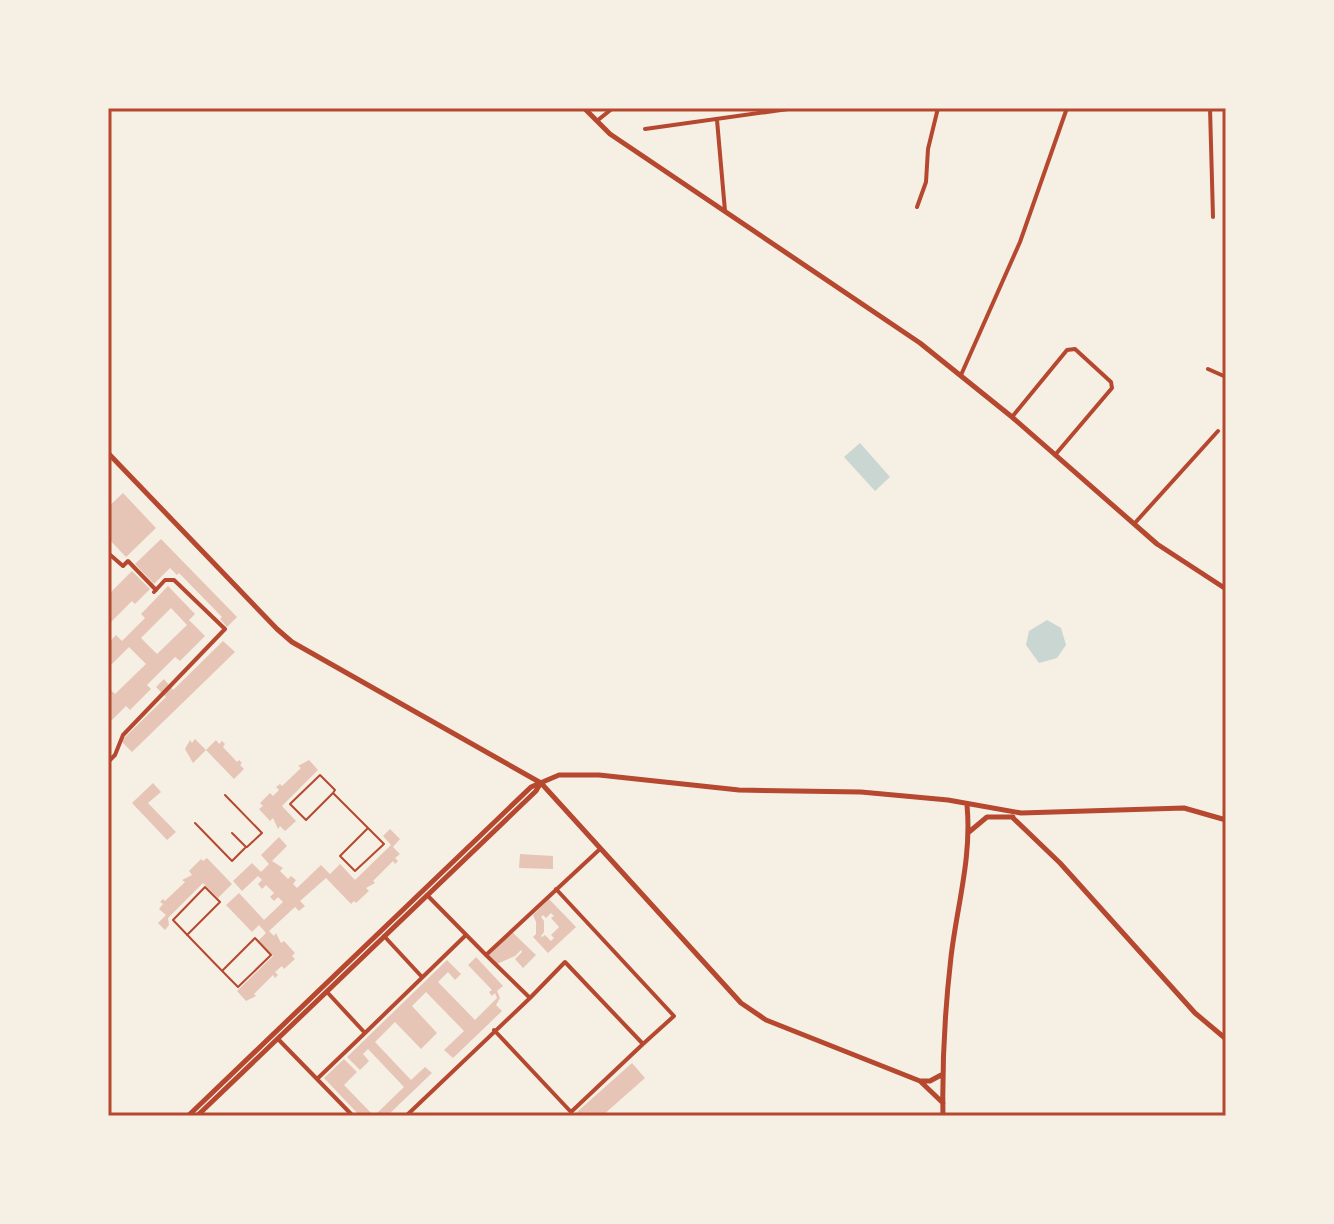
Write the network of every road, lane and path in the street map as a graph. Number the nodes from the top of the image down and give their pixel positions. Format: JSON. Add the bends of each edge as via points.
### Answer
{"nodes":[{"id":1,"x":584,"y":108,"type":"edge"},
{"id":2,"x":613,"y":108,"type":"edge"},
{"id":3,"x":795,"y":108,"type":"edge"},
{"id":4,"x":938,"y":108,"type":"edge"},
{"id":5,"x":1067,"y":108,"type":"edge"},
{"id":6,"x":1210,"y":108,"type":"edge"},
{"id":7,"x":716,"y":119,"type":"junction"},
{"id":8,"x":598,"y":120,"type":"junction"},
{"id":9,"x":645,"y":129,"type":"dead end"},
{"id":10,"x":917,"y":207,"type":"dead end"},
{"id":11,"x":725,"y":213,"type":"junction"},
{"id":12,"x":1213,"y":217,"type":"dead end"},
{"id":13,"x":1208,"y":369,"type":"dead end"},
{"id":14,"x":961,"y":375,"type":"junction"},
{"id":15,"x":1226,"y":377,"type":"edge"},
{"id":16,"x":1012,"y":417,"type":"junction"},
{"id":17,"x":1218,"y":431,"type":"dead end"},
{"id":18,"x":108,"y":453,"type":"edge"},
{"id":19,"x":1055,"y":455,"type":"junction"},
{"id":20,"x":1134,"y":524,"type":"junction"},
{"id":21,"x":108,"y":553,"type":"edge"},
{"id":22,"x":1226,"y":589,"type":"edge"},
{"id":23,"x":108,"y":762,"type":"edge"},
{"id":24,"x":541,"y":783,"type":"junction"},
{"id":25,"x":333,"y":793,"type":"junction"},
{"id":26,"x":225,"y":795,"type":"dead end"},
{"id":27,"x":967,"y":805,"type":"junction"},
{"id":28,"x":1021,"y":813,"type":"junction"},
{"id":29,"x":1012,"y":817,"type":"junction"},
{"id":30,"x":1226,"y":820,"type":"edge"},
{"id":31,"x":195,"y":823,"type":"dead end"},
{"id":32,"x":368,"y":828,"type":"junction"},
{"id":33,"x":232,"y":833,"type":"dead end"},
{"id":34,"x":968,"y":833,"type":"junction"},
{"id":35,"x":246,"y":847,"type":"junction"},
{"id":36,"x":600,"y":849,"type":"junction"},
{"id":37,"x":556,"y":889,"type":"junction"},
{"id":38,"x":427,"y":895,"type":"junction"},
{"id":39,"x":187,"y":935,"type":"junction"},
{"id":40,"x":466,"y":935,"type":"junction"},
{"id":41,"x":384,"y":936,"type":"junction"},
{"id":42,"x":486,"y":955,"type":"junction"},
{"id":43,"x":222,"y":971,"type":"junction"},
{"id":44,"x":422,"y":977,"type":"junction"},
{"id":45,"x":327,"y":992,"type":"junction"},
{"id":46,"x":530,"y":998,"type":"junction"},
{"id":47,"x":494,"y":1030,"type":"junction"},
{"id":48,"x":365,"y":1033,"type":"junction"},
{"id":49,"x":1226,"y":1039,"type":"edge"},
{"id":50,"x":280,"y":1041,"type":"junction"},
{"id":51,"x":643,"y":1044,"type":"junction"},
{"id":52,"x":943,"y":1074,"type":"junction"},
{"id":53,"x":317,"y":1079,"type":"junction"},
{"id":54,"x":920,"y":1081,"type":"junction"},
{"id":55,"x":943,"y":1103,"type":"junction"},
{"id":56,"x":188,"y":1116,"type":"edge"},
{"id":57,"x":197,"y":1116,"type":"edge"},
{"id":58,"x":353,"y":1116,"type":"edge"},
{"id":59,"x":406,"y":1116,"type":"edge"},
{"id":60,"x":943,"y":1116,"type":"edge"}],
"edges":[{"from":1,"to":8,"type":"street"},
{"from":2,"to":8,"type":"street"},
{"from":3,"to":7,"type":"street"},
{"from":4,"to":10,"type":"street"},
{"from":5,"to":14,"type":"street","via":[[1020,242]]},
{"from":6,"to":12,"type":"street"},
{"from":7,"to":9,"type":"street"},
{"from":7,"to":11,"type":"street"},
{"from":8,"to":11,"type":"street","via":[[610,134]]},
{"from":11,"to":14,"type":"street"},
{"from":13,"to":15,"type":"street"},
{"from":14,"to":16,"type":"street"},
{"from":16,"to":19,"type":"street"},
{"from":16,"to":19,"type":"street","via":[[1067,350],[1075,349],[1112,388]]},
{"from":17,"to":20,"type":"street"},
{"from":18,"to":24,"type":"street","via":[[292,642]]},
{"from":19,"to":20,"type":"street"},
{"from":20,"to":22,"type":"street"},
{"from":21,"to":23,"type":"street","via":[[123,566],[128,561],[155,591],[165,580],[174,580],[225,629],[123,735]]},
{"from":24,"to":27,"type":"street","via":[[559,775],[599,775],[739,790],[861,792]]},
{"from":24,"to":36,"type":"street"},
{"from":24,"to":38,"type":"street"},
{"from":24,"to":56,"type":"street","via":[[530,787]]},
{"from":25,"to":25,"type":"path","via":[[306,820],[290,804],[320,775]]},
{"from":25,"to":32,"type":"path"},
{"from":26,"to":35,"type":"path","via":[[262,833]]},
{"from":27,"to":28,"type":"street"},
{"from":27,"to":34,"type":"street"},
{"from":28,"to":29,"type":"street"},
{"from":28,"to":30,"type":"street","via":[[1184,808]]},
{"from":29,"to":34,"type":"street","via":[[987,817]]},
{"from":29,"to":49,"type":"street","via":[[1195,1013]]},
{"from":31,"to":35,"type":"path","via":[[232,861]]},
{"from":32,"to":32,"type":"path","via":[[384,844],[355,871],[340,856]]},
{"from":33,"to":35,"type":"path"},
{"from":34,"to":52,"type":"street","via":[[951,954]]},
{"from":36,"to":37,"type":"street"},
{"from":36,"to":54,"type":"street","via":[[741,1003],[766,1020]]},
{"from":37,"to":42,"type":"street"},
{"from":37,"to":51,"type":"street","via":[[674,1016]]},
{"from":38,"to":40,"type":"street"},
{"from":38,"to":41,"type":"street"},
{"from":39,"to":39,"type":"path","via":[[220,902],[205,887],[173,920]]},
{"from":39,"to":43,"type":"path"},
{"from":40,"to":42,"type":"street"},
{"from":40,"to":44,"type":"street"},
{"from":41,"to":44,"type":"street"},
{"from":41,"to":45,"type":"street"},
{"from":42,"to":46,"type":"street"},
{"from":43,"to":43,"type":"path","via":[[238,987],[271,955],[255,938]]},
{"from":44,"to":48,"type":"street"},
{"from":45,"to":48,"type":"street"},
{"from":45,"to":50,"type":"street"},
{"from":46,"to":47,"type":"street"},
{"from":46,"to":51,"type":"street","via":[[565,962]]},
{"from":47,"to":51,"type":"street","via":[[571,1112]]},
{"from":47,"to":59,"type":"street"},
{"from":48,"to":53,"type":"street"},
{"from":50,"to":53,"type":"street"},
{"from":50,"to":57,"type":"street"},
{"from":52,"to":54,"type":"street"},
{"from":52,"to":55,"type":"street"},
{"from":53,"to":58,"type":"street"},
{"from":54,"to":55,"type":"street"},
{"from":55,"to":60,"type":"street"}]}
